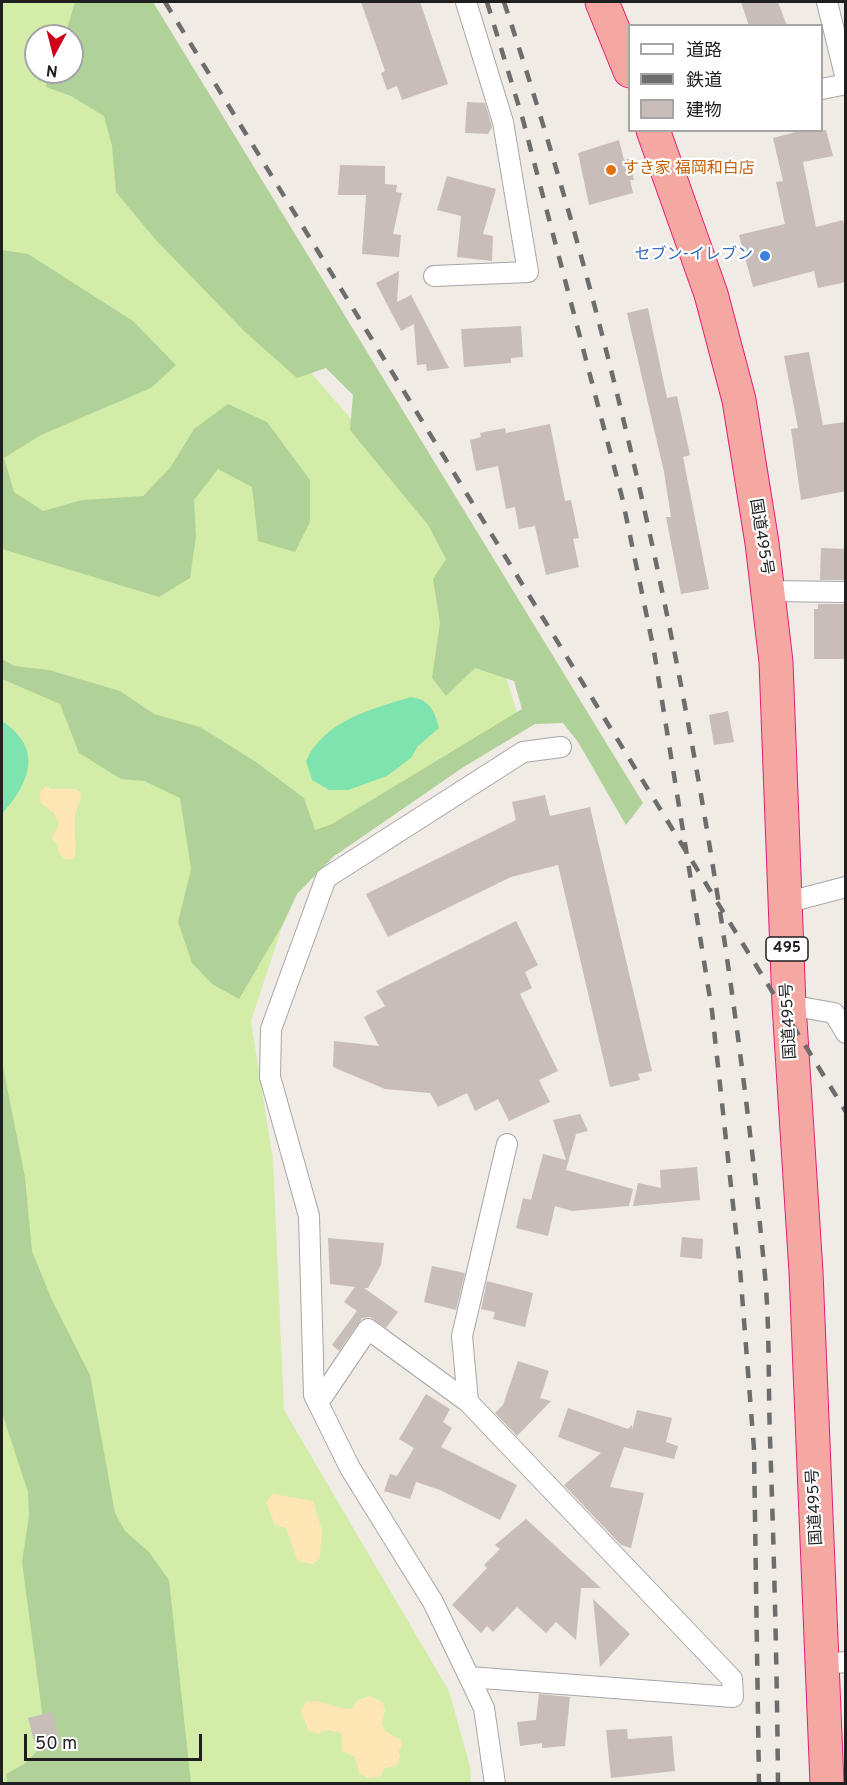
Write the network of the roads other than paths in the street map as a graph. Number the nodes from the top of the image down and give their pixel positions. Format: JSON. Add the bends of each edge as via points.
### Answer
{"nodes":[{"id":1,"x":466,"y":2,"type":"edge"},
{"id":2,"x":602,"y":2,"type":"edge"},
{"id":3,"x":827,"y":2,"type":"edge"},
{"id":4,"x":628,"y":66,"type":"edge"},
{"id":5,"x":846,"y":79,"type":"edge"},
{"id":6,"x":846,"y":84,"type":"edge"},
{"id":7,"x":823,"y":88,"type":"edge"},
{"id":8,"x":654,"y":132,"type":"edge"},
{"id":9,"x":434,"y":276,"type":"dead end"},
{"id":10,"x":768,"y":591,"type":"junction"},
{"id":11,"x":846,"y":592,"type":"edge"},
{"id":12,"x":561,"y":747,"type":"dead end"},
{"id":13,"x":846,"y":887,"type":"edge"},
{"id":14,"x":785,"y":903,"type":"junction"},
{"id":15,"x":789,"y":1005,"type":"junction"},
{"id":16,"x":846,"y":1033,"type":"edge"},
{"id":17,"x":507,"y":1144,"type":"dead end"},
{"id":18,"x":468,"y":1402,"type":"junction"},
{"id":19,"x":318,"y":1403,"type":"junction"},
{"id":20,"x":835,"y":1663,"type":"edge"},
{"id":21,"x":469,"y":1677,"type":"junction"},
{"id":22,"x":495,"y":1784,"type":"edge"},
{"id":23,"x":827,"y":1784,"type":"edge"}],
"edges":[{"from":1,"to":9,"type":"street","via":[[502,122],[528,272]]},
{"from":2,"to":4,"type":"highway"},
{"from":3,"to":5,"type":"street"},
{"from":6,"to":7,"type":"street"},
{"from":8,"to":10,"type":"highway","name":"国道495号","number":"495","via":[[711,294],[739,400]]},
{"from":10,"to":11,"type":"street"},
{"from":10,"to":14,"type":"highway","name":"国道495号","number":"495","via":[[776,662]]},
{"from":12,"to":19,"type":"street","via":[[523,752],[326,878],[271,1029],[270,1077],[309,1216],[314,1395]]},
{"from":13,"to":14,"type":"street"},
{"from":14,"to":15,"type":"highway","name":"国道495号","number":"495"},
{"from":15,"to":16,"type":"street","via":[[834,1013]]},
{"from":15,"to":20,"type":"highway","name":"国道495号","number":"495"},
{"from":17,"to":18,"type":"street","via":[[462,1336]]},
{"from":18,"to":19,"type":"street","via":[[368,1329]]},
{"from":18,"to":21,"type":"street","via":[[732,1679],[733,1697]]},
{"from":19,"to":21,"type":"street","via":[[350,1468],[433,1602]]},
{"from":20,"to":23,"type":"highway","name":"国道495号","number":"495"},
{"from":21,"to":22,"type":"street","via":[[484,1708]]}]}
